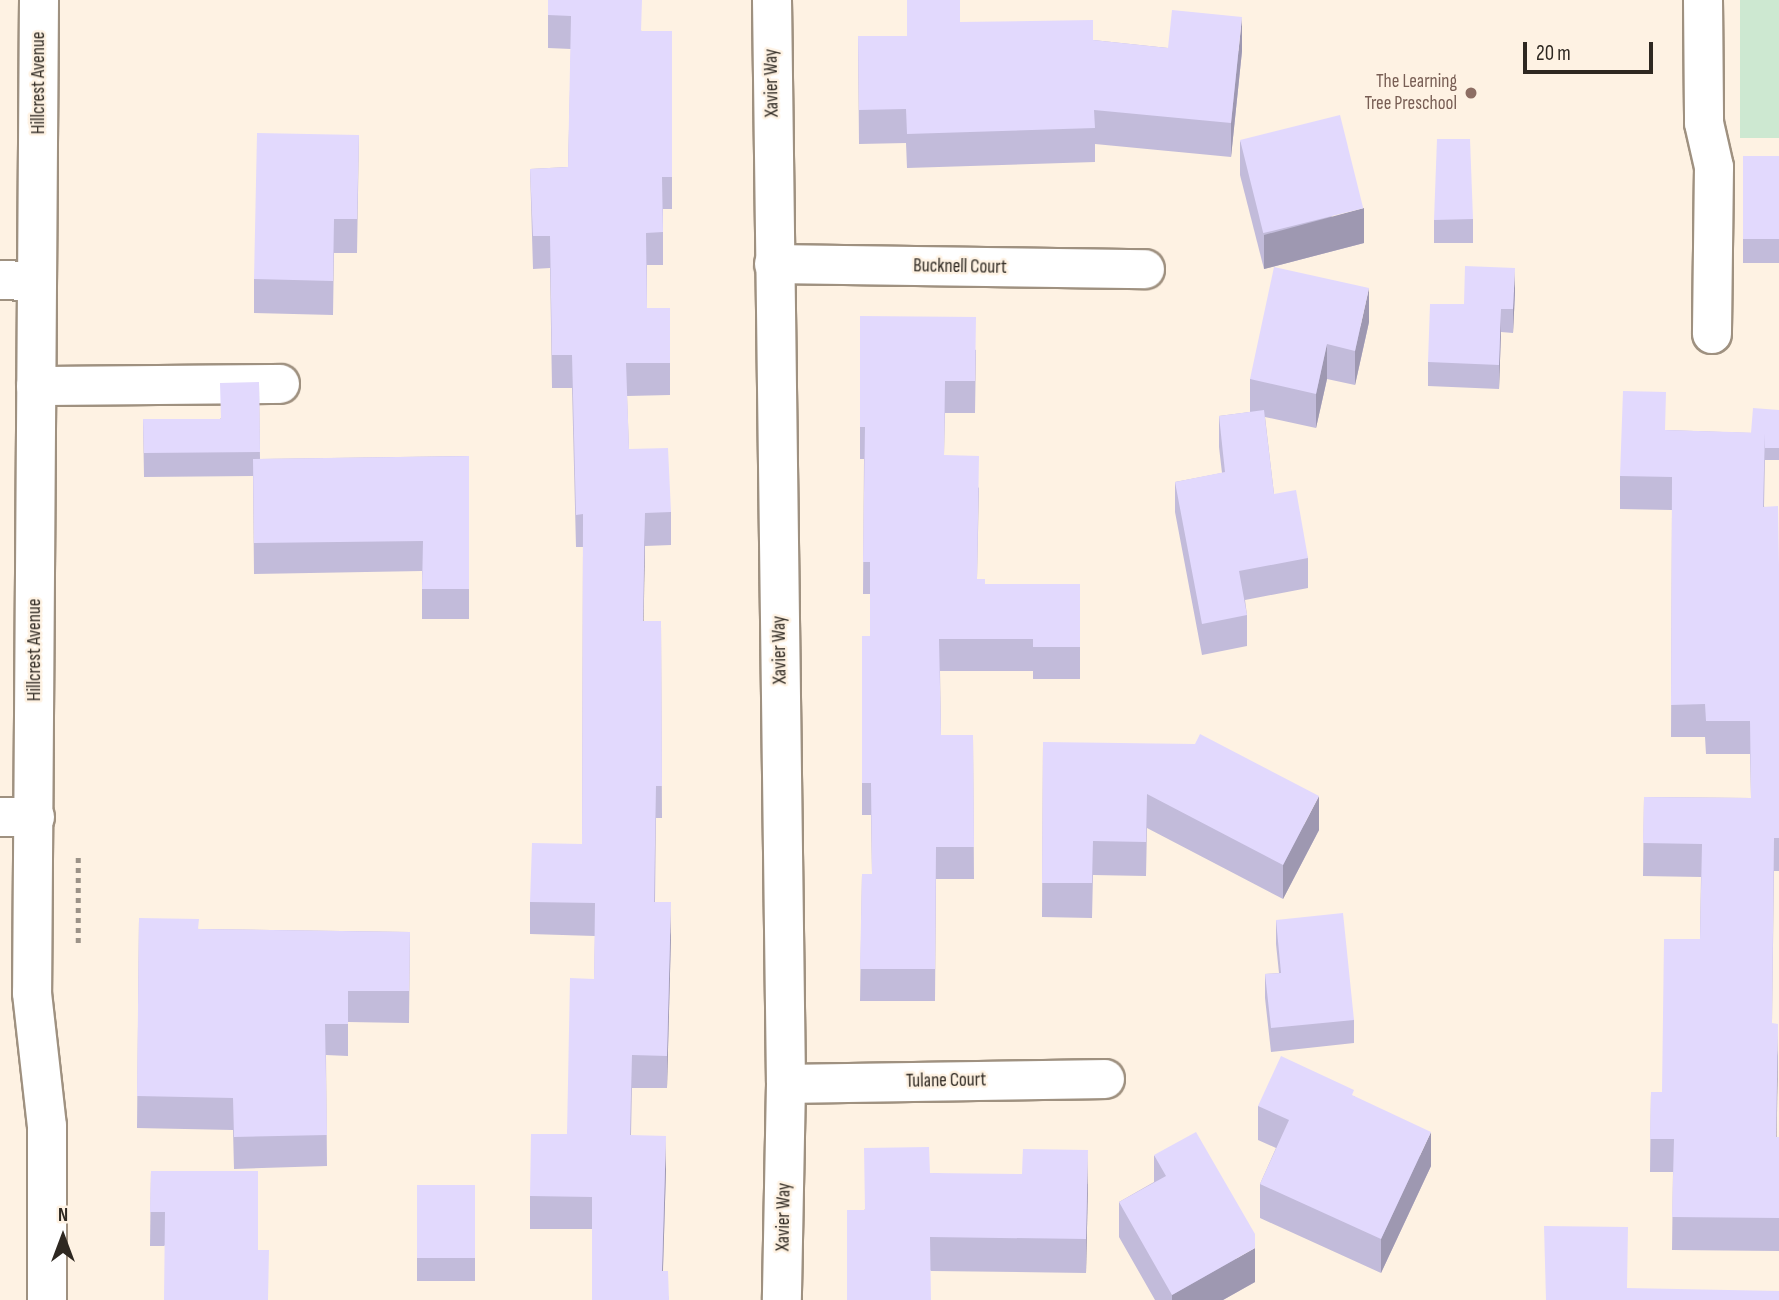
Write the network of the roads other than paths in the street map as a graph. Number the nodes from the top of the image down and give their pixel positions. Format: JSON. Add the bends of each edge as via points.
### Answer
{"nodes":[{"id":1,"x":39,"y":0,"type":"edge"},
{"id":2,"x":772,"y":0,"type":"edge"},
{"id":3,"x":1703,"y":0,"type":"edge"},
{"id":4,"x":774,"y":264,"type":"junction"},
{"id":5,"x":1145,"y":269,"type":"dead end"},
{"id":6,"x":18,"y":281,"type":"edge"},
{"id":7,"x":1712,"y":334,"type":"dead end"},
{"id":8,"x":280,"y":384,"type":"dead end"},
{"id":9,"x":36,"y":386,"type":"junction"},
{"id":10,"x":17,"y":817,"type":"edge"},
{"id":11,"x":1105,"y":1079,"type":"dead end"},
{"id":12,"x":786,"y":1084,"type":"junction"},
{"id":13,"x":47,"y":1300,"type":"edge"},
{"id":14,"x":782,"y":1300,"type":"edge"}],
"edges":[{"from":1,"to":6,"type":"street","name":"Hillcrest Avenue"},
{"from":2,"to":4,"type":"street","name":"Xavier Way"},
{"from":3,"to":7,"type":"street","via":[[1704,123],[1714,167]]},
{"from":4,"to":5,"type":"street","name":"Bucknell Court"},
{"from":4,"to":12,"type":"street","name":"Xavier Way"},
{"from":6,"to":9,"type":"street","name":"Hillcrest Avenue"},
{"from":8,"to":9,"type":"street"},
{"from":9,"to":10,"type":"street","name":"Hillcrest Avenue"},
{"from":10,"to":13,"type":"street","name":"Hillcrest Avenue","via":[[47,1126]]},
{"from":11,"to":12,"type":"street","name":"Tulane Court"},
{"from":12,"to":14,"type":"street","name":"Xavier Way"}]}
